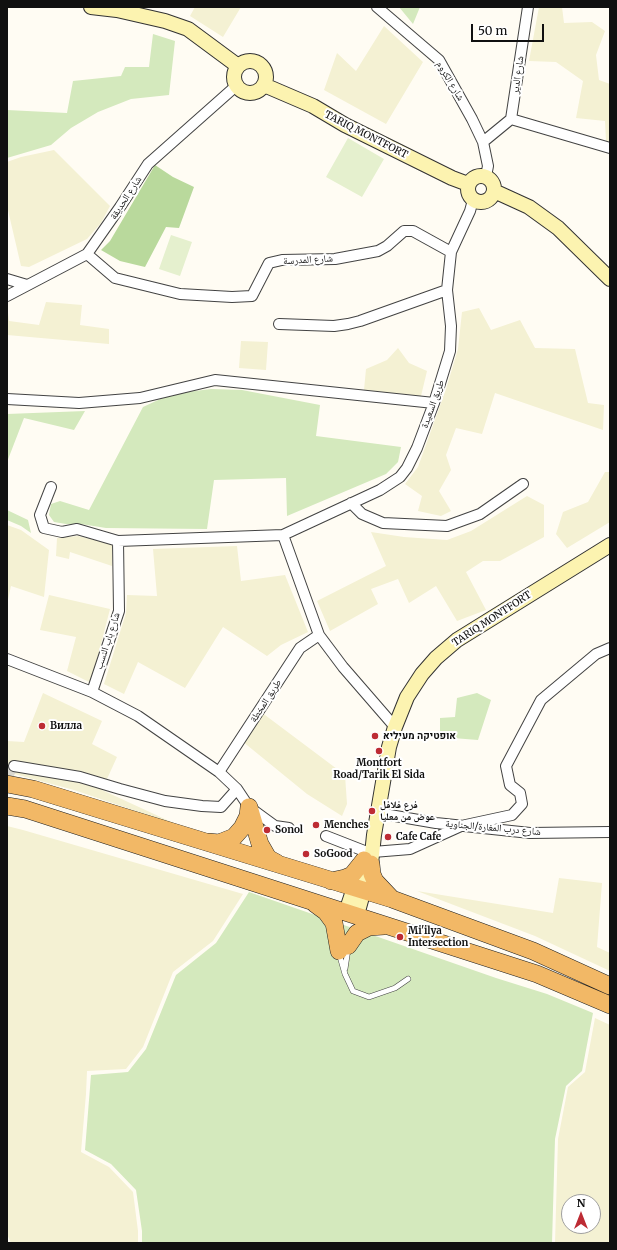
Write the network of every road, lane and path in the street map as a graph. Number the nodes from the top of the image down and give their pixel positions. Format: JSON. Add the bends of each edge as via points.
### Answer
{"nodes":[{"id":1,"x":91,"y":7,"type":"edge"},
{"id":2,"x":377,"y":7,"type":"edge"},
{"id":3,"x":528,"y":7,"type":"edge"},
{"id":4,"x":238,"y":66,"type":"junction"},
{"id":5,"x":264,"y":85,"type":"junction"},
{"id":6,"x":236,"y":86,"type":"junction"},
{"id":7,"x":511,"y":120,"type":"junction"},
{"id":8,"x":483,"y":142,"type":"junction"},
{"id":9,"x":610,"y":148,"type":"edge"},
{"id":10,"x":486,"y":176,"type":"junction"},
{"id":11,"x":468,"y":184,"type":"junction"},
{"id":12,"x":494,"y":191,"type":"junction"},
{"id":13,"x":473,"y":200,"type":"junction"},
{"id":14,"x":451,"y":252,"type":"junction"},
{"id":15,"x":87,"y":254,"type":"junction"},
{"id":16,"x":7,"y":279,"type":"edge"},
{"id":17,"x":610,"y":279,"type":"edge"},
{"id":18,"x":27,"y":285,"type":"junction"},
{"id":19,"x":448,"y":290,"type":"junction"},
{"id":20,"x":7,"y":296,"type":"edge"},
{"id":21,"x":279,"y":324,"type":"dead end"},
{"id":22,"x":7,"y":399,"type":"edge"},
{"id":23,"x":434,"y":403,"type":"junction"},
{"id":24,"x":523,"y":484,"type":"dead end"},
{"id":25,"x":52,"y":487,"type":"dead end"},
{"id":26,"x":351,"y":503,"type":"junction"},
{"id":27,"x":283,"y":535,"type":"junction"},
{"id":28,"x":118,"y":541,"type":"junction"},
{"id":29,"x":610,"y":545,"type":"edge"},
{"id":30,"x":319,"y":635,"type":"junction"},
{"id":31,"x":610,"y":648,"type":"edge"},
{"id":32,"x":7,"y":659,"type":"edge"},
{"id":33,"x":92,"y":692,"type":"junction"},
{"id":34,"x":395,"y":728,"type":"junction"},
{"id":35,"x":14,"y":766,"type":"dead end"},
{"id":36,"x":219,"y":772,"type":"junction"},
{"id":37,"x":7,"y":784,"type":"edge"},
{"id":38,"x":237,"y":789,"type":"junction"},
{"id":39,"x":7,"y":806,"type":"edge"},
{"id":40,"x":250,"y":807,"type":"junction"},
{"id":41,"x":378,"y":813,"type":"junction"},
{"id":42,"x":461,"y":826,"type":"junction"},
{"id":43,"x":289,"y":828,"type":"dead end"},
{"id":44,"x":610,"y":832,"type":"edge"},
{"id":45,"x":326,"y":836,"type":"dead end"},
{"id":46,"x":203,"y":842,"type":"junction"},
{"id":47,"x":369,"y":857,"type":"junction"},
{"id":48,"x":288,"y":868,"type":"junction"},
{"id":49,"x":331,"y":881,"type":"junction"},
{"id":50,"x":358,"y":889,"type":"junction"},
{"id":51,"x":308,"y":899,"type":"junction"},
{"id":52,"x":392,"y":900,"type":"junction"},
{"id":53,"x":351,"y":919,"type":"junction"},
{"id":54,"x":390,"y":927,"type":"junction"},
{"id":55,"x":342,"y":928,"type":"dead end"},
{"id":56,"x":344,"y":948,"type":"junction"},
{"id":57,"x":344,"y":972,"type":"junction"},
{"id":58,"x":408,"y":979,"type":"dead end"},
{"id":59,"x":610,"y":986,"type":"edge"},
{"id":60,"x":610,"y":1005,"type":"edge"}],
"edges":[{"from":1,"to":4,"type":"main road","via":[[117,10],[188,28]]},
{"from":2,"to":8,"type":"street","name":"شارع الكروم","via":[[439,60]]},
{"from":3,"to":7,"type":"street","name":"شارع الدير"},
{"from":4,"to":5,"type":"main road","via":[[247,62],[257,63],[266,75]]},
{"from":4,"to":6,"type":"main road","via":[[234,76]]},
{"from":5,"to":6,"type":"main road","via":[[251,94]]},
{"from":5,"to":11,"type":"main road","name":"TARIQ MONTFORT","via":[[313,106],[345,125]]},
{"from":6,"to":15,"type":"street","name":"شارع الحديقة","via":[[148,164]]},
{"from":7,"to":8,"type":"street"},
{"from":7,"to":9,"type":"street"},
{"from":8,"to":10,"type":"street","name":"شارع الكروم","via":[[488,166]]},
{"from":10,"to":11,"type":"main road","via":[[474,177]]},
{"from":10,"to":12,"type":"main road","via":[[493,182]]},
{"from":11,"to":13,"type":"main road","via":[[468,193]]},
{"from":12,"to":13,"type":"main road","via":[[486,201]]},
{"from":12,"to":17,"type":"main road","via":[[529,206],[558,228]]},
{"from":13,"to":14,"type":"street","name":"طريق السعيدة"},
{"from":14,"to":15,"type":"street","name":"شارع المدرسة","via":[[413,231],[404,231],[378,251],[335,259],[282,260],[269,263],[252,296],[232,297],[180,294],[115,278]]},
{"from":14,"to":19,"type":"street","name":"طريق السعيدة"},
{"from":15,"to":18,"type":"street","name":"شارع الحديقة"},
{"from":16,"to":18,"type":"street"},
{"from":18,"to":20,"type":"street","name":"شارع الحديقة"},
{"from":19,"to":21,"type":"street","via":[[360,322],[334,326]]},
{"from":19,"to":23,"type":"street","name":"طريق السعيدة","via":[[450,351]]},
{"from":22,"to":23,"type":"street","via":[[79,403],[140,398],[215,380]]},
{"from":23,"to":26,"type":"street","name":"طريق السعيدة","via":[[417,448],[400,477],[380,490]]},
{"from":24,"to":26,"type":"street","via":[[480,514],[448,526],[383,523],[362,514]]},
{"from":25,"to":28,"type":"street","name":"طريق السعيدة","via":[[40,515],[44,528],[62,532],[77,529]]},
{"from":26,"to":27,"type":"street","name":"طريق السعيدة"},
{"from":27,"to":28,"type":"street","name":"طريق السعيدة"},
{"from":27,"to":30,"type":"street"},
{"from":28,"to":33,"type":"street","name":"شارع باب النسب","via":[[119,611]]},
{"from":29,"to":34,"type":"main road","name":"TARIQ MONTFORT","via":[[457,640],[422,674],[407,698]]},
{"from":30,"to":34,"type":"street"},
{"from":30,"to":36,"type":"street","name":"طريق المخطة","via":[[300,648]]},
{"from":31,"to":42,"type":"street","via":[[596,654],[540,700],[506,766],[510,784],[520,793],[522,804],[512,815]]},
{"from":32,"to":33,"type":"street"},
{"from":33,"to":36,"type":"street","via":[[138,716]]},
{"from":34,"to":41,"type":"main road","name":"TARIQ MONTFORT","via":[[389,747]]},
{"from":35,"to":38,"type":"street","via":[[80,777],[165,801],[202,806],[221,807]]},
{"from":36,"to":38,"type":"street"},
{"from":37,"to":46,"type":"highway","via":[[33,789]]},
{"from":38,"to":40,"type":"street"},
{"from":39,"to":51,"type":"highway","via":[[25,809]]},
{"from":40,"to":43,"type":"street","via":[[275,826]]},
{"from":40,"to":46,"type":"highway","via":[[242,828],[234,837],[218,843]]},
{"from":40,"to":48,"type":"highway","via":[[260,844],[268,858]]},
{"from":41,"to":42,"type":"street","name":"شارع درب المغارة/الجناوية"},
{"from":41,"to":47,"type":"main road","name":"TARIQ MONTFORT"},
{"from":42,"to":44,"type":"street","name":"شارع درب المغارة/الجناوية","via":[[530,833]]},
{"from":42,"to":47,"type":"street","via":[[410,849]]},
{"from":45,"to":47,"type":"street"},
{"from":46,"to":48,"type":"highway"},
{"from":47,"to":49,"type":"highway","via":[[352,875]]},
{"from":47,"to":50,"type":"main road","name":"TARIQ MONTFORT"},
{"from":47,"to":52,"type":"highway","via":[[375,881]]},
{"from":48,"to":49,"type":"highway"},
{"from":49,"to":50,"type":"highway"},
{"from":50,"to":52,"type":"highway"},
{"from":50,"to":53,"type":"main road","name":"TARIQ MONTFORT"},
{"from":51,"to":53,"type":"highway"},
{"from":51,"to":56,"type":"highway","via":[[326,912],[334,923]]},
{"from":52,"to":59,"type":"highway","via":[[533,951]]},
{"from":53,"to":54,"type":"highway"},
{"from":53,"to":56,"type":"lane"},
{"from":54,"to":56,"type":"highway","via":[[369,927],[357,933]]},
{"from":54,"to":60,"type":"highway","via":[[537,974]]},
{"from":55,"to":56,"type":"lane"},
{"from":56,"to":57,"type":"lane"},
{"from":56,"to":57,"type":"lane"},
{"from":57,"to":58,"type":"lane","via":[[353,991],[369,997],[395,988]]}]}
